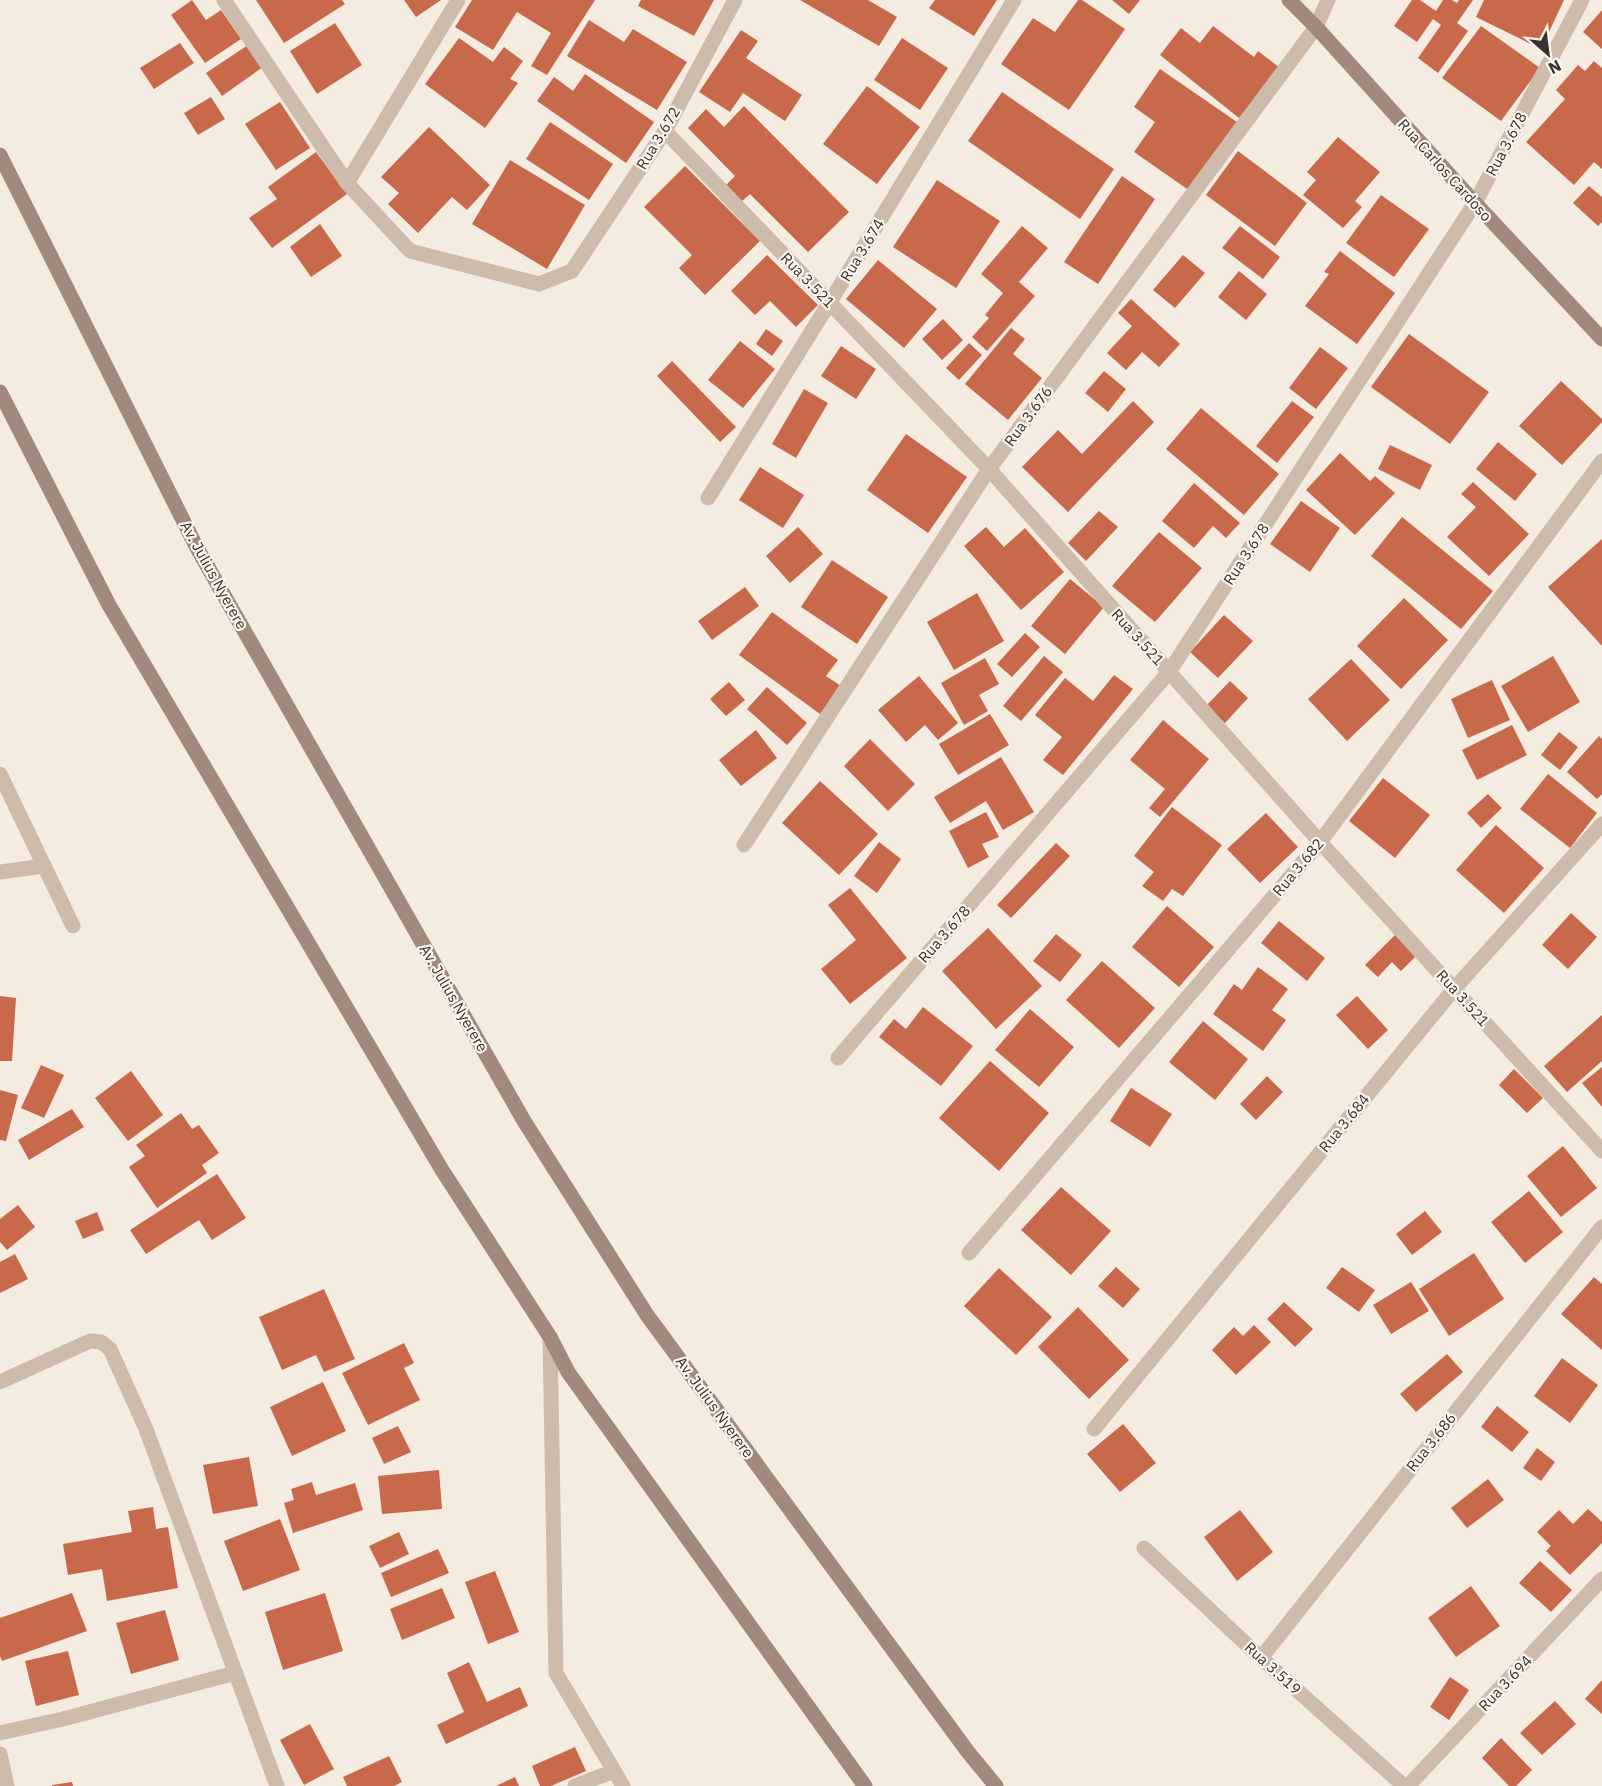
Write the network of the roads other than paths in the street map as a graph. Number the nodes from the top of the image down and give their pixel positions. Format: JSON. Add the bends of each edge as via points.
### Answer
{"nodes":[{"id":1,"x":224,"y":0,"type":"edge"},
{"id":2,"x":458,"y":0,"type":"edge"},
{"id":3,"x":735,"y":0,"type":"edge"},
{"id":4,"x":1014,"y":0,"type":"edge"},
{"id":5,"x":1289,"y":0,"type":"edge"},
{"id":6,"x":1328,"y":0,"type":"edge"},
{"id":7,"x":1582,"y":0,"type":"edge"},
{"id":8,"x":1316,"y":27,"type":"junction"},
{"id":9,"x":665,"y":131,"type":"junction"},
{"id":10,"x":0,"y":155,"type":"edge"},
{"id":11,"x":347,"y":183,"type":"junction"},
{"id":12,"x":1474,"y":203,"type":"junction"},
{"id":13,"x":830,"y":302,"type":"junction"},
{"id":14,"x":1602,"y":339,"type":"edge"},
{"id":15,"x":0,"y":392,"type":"edge"},
{"id":16,"x":1602,"y":461,"type":"edge"},
{"id":17,"x":989,"y":469,"type":"junction"},
{"id":18,"x":708,"y":498,"type":"dead end"},
{"id":19,"x":1169,"y":672,"type":"junction"},
{"id":20,"x":0,"y":774,"type":"edge"},
{"id":21,"x":1602,"y":824,"type":"edge"},
{"id":22,"x":1320,"y":842,"type":"junction"},
{"id":23,"x":744,"y":844,"type":"dead end"},
{"id":24,"x":44,"y":866,"type":"junction"},
{"id":25,"x":0,"y":872,"type":"edge"},
{"id":26,"x":73,"y":926,"type":"dead end"},
{"id":27,"x":1454,"y":989,"type":"junction"},
{"id":28,"x":838,"y":1058,"type":"dead end"},
{"id":29,"x":1602,"y":1150,"type":"edge"},
{"id":30,"x":1602,"y":1227,"type":"edge"},
{"id":31,"x":969,"y":1253,"type":"dead end"},
{"id":32,"x":550,"y":1337,"type":"junction"},
{"id":33,"x":0,"y":1382,"type":"edge"},
{"id":34,"x":1094,"y":1429,"type":"dead end"},
{"id":35,"x":1144,"y":1548,"type":"dead end"},
{"id":36,"x":1602,"y":1579,"type":"edge"},
{"id":37,"x":1261,"y":1658,"type":"junction"},
{"id":38,"x":235,"y":1673,"type":"junction"},
{"id":39,"x":0,"y":1733,"type":"edge"},
{"id":40,"x":0,"y":1754,"type":"edge"},
{"id":41,"x":614,"y":1771,"type":"junction"},
{"id":42,"x":7,"y":1786,"type":"edge"},
{"id":43,"x":277,"y":1786,"type":"edge"},
{"id":44,"x":575,"y":1786,"type":"edge"},
{"id":45,"x":623,"y":1786,"type":"edge"},
{"id":46,"x":865,"y":1786,"type":"edge"},
{"id":47,"x":996,"y":1786,"type":"edge"},
{"id":48,"x":1406,"y":1786,"type":"edge"}],
"edges":[{"from":1,"to":11,"type":"street"},
{"from":2,"to":11,"type":"street"},
{"from":3,"to":9,"type":"street","name":"Rua 3.672"},
{"from":4,"to":13,"type":"street","name":"Rua 3.674"},
{"from":5,"to":8,"type":"main road","name":"Rua Carlos Cardoso"},
{"from":6,"to":8,"type":"street","name":"Rua 3.676"},
{"from":7,"to":12,"type":"street","name":"Rua 3.678"},
{"from":8,"to":12,"type":"main road","name":"Rua Carlos Cardoso"},
{"from":8,"to":17,"type":"street","name":"Rua 3.676"},
{"from":9,"to":11,"type":"street","name":"Rua 3.672","via":[[572,271],[540,284],[410,251]]},
{"from":9,"to":13,"type":"street","name":"Rua 3.521"},
{"from":10,"to":47,"type":"main road","name":"Av. Julius Nyerere","via":[[197,548],[524,1120],[647,1315]]},
{"from":12,"to":14,"type":"main road","name":"Rua Carlos Cardoso"},
{"from":12,"to":19,"type":"street","name":"Rua 3.678"},
{"from":13,"to":17,"type":"street","name":"Rua 3.521"},
{"from":13,"to":18,"type":"street","name":"Rua 3.674"},
{"from":15,"to":32,"type":"main road","via":[[109,605],[442,1170]]},
{"from":16,"to":22,"type":"street","name":"Rua 3.682"},
{"from":17,"to":19,"type":"street","name":"Rua 3.521"},
{"from":17,"to":23,"type":"street","name":"Rua 3.676"},
{"from":19,"to":22,"type":"street","name":"Rua 3.521"},
{"from":19,"to":28,"type":"street","name":"Rua 3.678"},
{"from":20,"to":24,"type":"street"},
{"from":21,"to":27,"type":"street","name":"Rua 3.684"},
{"from":22,"to":27,"type":"street","name":"Rua 3.521"},
{"from":22,"to":31,"type":"street","name":"Rua 3.682"},
{"from":24,"to":25,"type":"street"},
{"from":24,"to":26,"type":"street"},
{"from":27,"to":29,"type":"street","name":"Rua 3.521"},
{"from":27,"to":34,"type":"street","name":"Rua 3.684"},
{"from":30,"to":37,"type":"street","name":"Rua 3.686"},
{"from":32,"to":41,"type":"street","via":[[556,1673]]},
{"from":32,"to":46,"type":"main road","via":[[568,1372]]},
{"from":33,"to":38,"type":"street","via":[[90,1341],[101,1342],[110,1349],[146,1429]]},
{"from":35,"to":37,"type":"street","name":"Rua 3.519"},
{"from":36,"to":48,"type":"street","name":"Rua 3.694"},
{"from":37,"to":48,"type":"street","name":"Rua 3.519"},
{"from":38,"to":39,"type":"street"},
{"from":38,"to":43,"type":"street"},
{"from":40,"to":42,"type":"street"},
{"from":41,"to":44,"type":"street"},
{"from":41,"to":45,"type":"street"}]}
